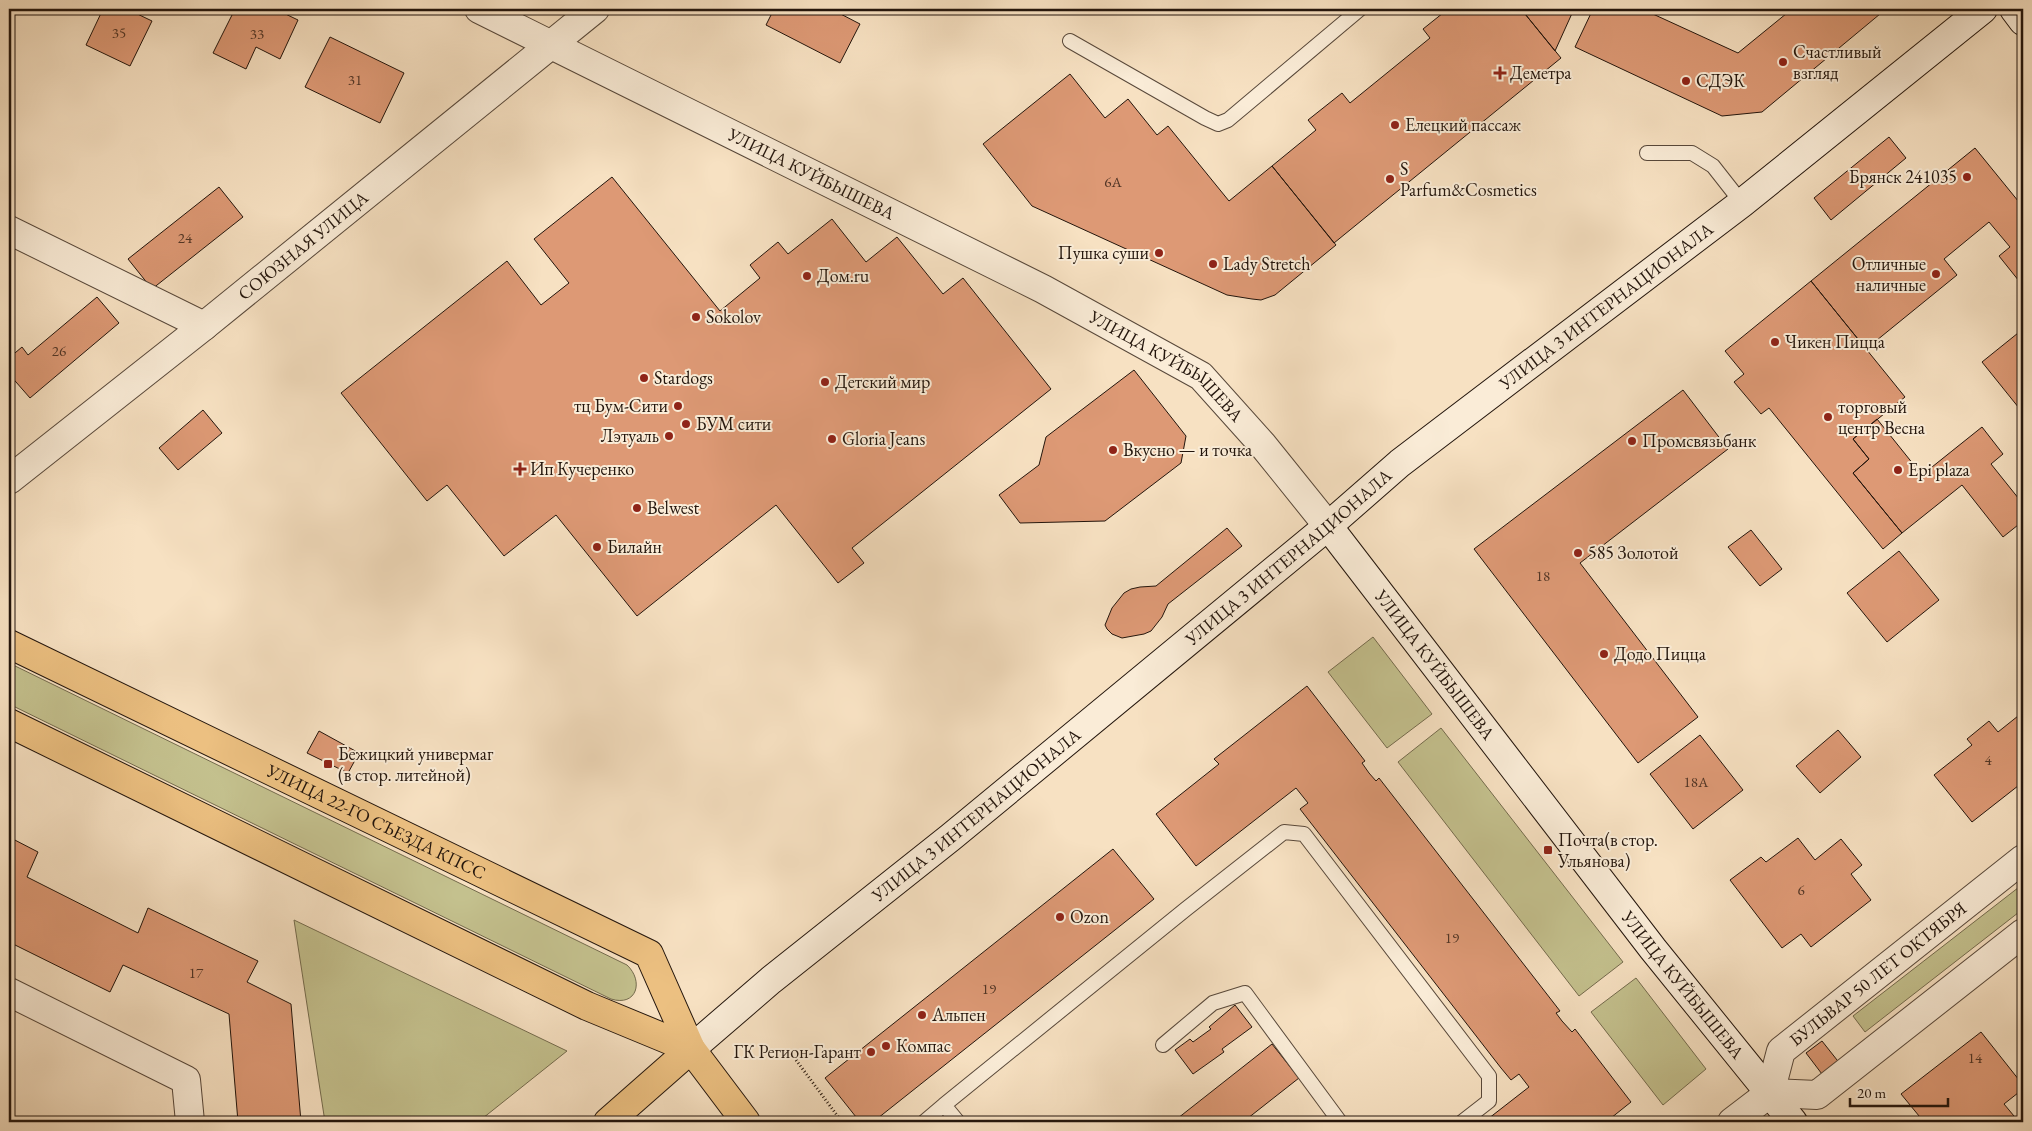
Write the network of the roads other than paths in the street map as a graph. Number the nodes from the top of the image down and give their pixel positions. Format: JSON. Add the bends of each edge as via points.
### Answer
{"nodes":[{"id":1,"x":479,"y":9,"type":"edge"},
{"id":2,"x":595,"y":9,"type":"edge"},
{"id":3,"x":1360,"y":9,"type":"edge"},
{"id":4,"x":1984,"y":9,"type":"edge"},
{"id":5,"x":2014,"y":9,"type":"edge"},
{"id":6,"x":2023,"y":21,"type":"edge"},
{"id":7,"x":1070,"y":41,"type":"dead end"},
{"id":8,"x":552,"y":44,"type":"junction"},
{"id":9,"x":1646,"y":154,"type":"dead end"},
{"id":10,"x":1742,"y":202,"type":"junction"},
{"id":11,"x":9,"y":230,"type":"edge"},
{"id":12,"x":204,"y":326,"type":"junction"},
{"id":13,"x":9,"y":480,"type":"edge"},
{"id":14,"x":1328,"y":526,"type":"junction"},
{"id":15,"x":9,"y":644,"type":"edge"},
{"id":16,"x":9,"y":723,"type":"edge"},
{"id":17,"x":2023,"y":859,"type":"edge"},
{"id":18,"x":2023,"y":933,"type":"edge"},
{"id":19,"x":9,"y":992,"type":"edge"},
{"id":20,"x":1163,"y":1045,"type":"dead end"},
{"id":21,"x":691,"y":1048,"type":"junction"},
{"id":22,"x":1770,"y":1093,"type":"junction"},
{"id":23,"x":944,"y":1105,"type":"junction"},
{"id":24,"x":190,"y":1122,"type":"edge"},
{"id":25,"x":608,"y":1122,"type":"edge"},
{"id":26,"x":746,"y":1122,"type":"edge"},
{"id":27,"x":924,"y":1122,"type":"edge"},
{"id":28,"x":958,"y":1122,"type":"edge"},
{"id":29,"x":1340,"y":1122,"type":"edge"},
{"id":30,"x":1462,"y":1122,"type":"edge"},
{"id":31,"x":1732,"y":1122,"type":"edge"},
{"id":32,"x":1793,"y":1122,"type":"edge"}],
"edges":[{"from":1,"to":8,"type":"street","name":"УЛИЦА КУЙБЫШЕВА"},
{"from":2,"to":8,"type":"street","name":"СОЮЗНАЯ УЛИЦА"},
{"from":3,"to":7,"type":"lane","via":[[1228,120],[1218,124]]},
{"from":4,"to":10,"type":"street","name":"УЛИЦА 3 ИНТЕРНАЦИОНАЛА"},
{"from":5,"to":6,"type":"street"},
{"from":8,"to":12,"type":"street","name":"СОЮЗНАЯ УЛИЦА"},
{"from":8,"to":14,"type":"street","name":"УЛИЦА КУЙБЫШЕВА","via":[[1043,289],[1201,376],[1262,444]]},
{"from":9,"to":10,"type":"lane","via":[[1692,153],[1713,166]]},
{"from":10,"to":14,"type":"street","name":"УЛИЦА 3 ИНТЕРНАЦИОНАЛА","via":[[1400,463]]},
{"from":11,"to":12,"type":"street"},
{"from":12,"to":13,"type":"street","name":"СОЮЗНАЯ УЛИЦА"},
{"from":14,"to":21,"type":"street","name":"УЛИЦА 3 ИНТЕРНАЦИОНАЛА"},
{"from":14,"to":22,"type":"street","name":"УЛИЦА КУЙБЫШЕВА","via":[[1653,949]]},
{"from":15,"to":21,"type":"main road","name":"УЛИЦА 22-ГО СЪЕЗДА КПСС","via":[[649,954]]},
{"from":16,"to":21,"type":"main road","via":[[578,1002]]},
{"from":17,"to":22,"type":"street","name":"БУЛЬВАР 50 ЛЕТ ОКТЯБРЯ","via":[[1781,1050]]},
{"from":18,"to":22,"type":"street","via":[[1817,1095]]},
{"from":19,"to":24,"type":"street","via":[[186,1080]]},
{"from":20,"to":29,"type":"lane","via":[[1213,1003],[1245,993]]},
{"from":21,"to":25,"type":"main road","name":"УЛИЦА 3 ИНТЕРНАЦИОНАЛА"},
{"from":21,"to":26,"type":"main road","name":"УЛИЦА 22-ГО СЪЕЗДА КПСС"},
{"from":22,"to":31,"type":"street"},
{"from":22,"to":32,"type":"street","name":"УЛИЦА КУЙБЫШЕВА"},
{"from":23,"to":27,"type":"lane"},
{"from":23,"to":28,"type":"lane"},
{"from":23,"to":30,"type":"lane","via":[[1284,832],[1304,834],[1489,1076],[1489,1101]]}]}
